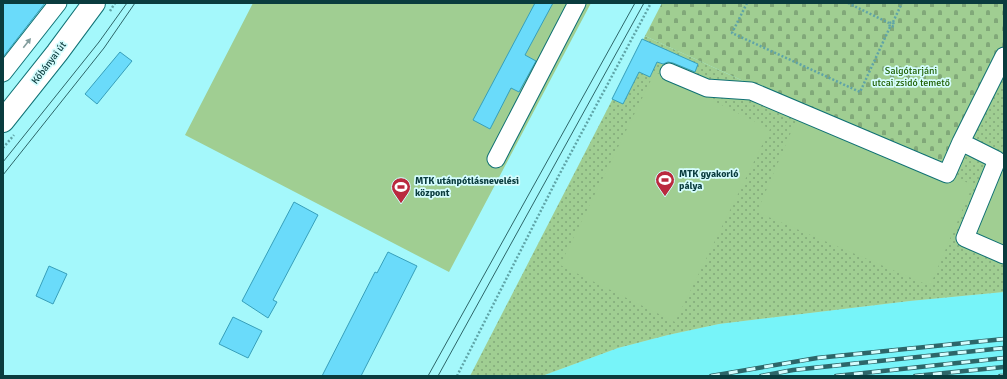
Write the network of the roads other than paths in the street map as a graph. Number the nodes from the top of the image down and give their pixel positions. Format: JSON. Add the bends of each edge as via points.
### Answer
{"nodes":[{"id":1,"x":58,"y":3,"type":"edge"},
{"id":2,"x":94,"y":3,"type":"edge"},
{"id":3,"x":577,"y":3,"type":"edge"},
{"id":4,"x":1004,"y":56,"type":"edge"},
{"id":5,"x":669,"y":72,"type":"dead end"},
{"id":6,"x":3,"y":73,"type":"edge"},
{"id":7,"x":3,"y":121,"type":"edge"},
{"id":8,"x":961,"y":142,"type":"junction"},
{"id":9,"x":496,"y":159,"type":"dead end"},
{"id":10,"x":1004,"y":254,"type":"edge"}],
"edges":[{"from":6,"to":1,"type":"lane","one_way":true},
{"from":2,"to":7,"type":"main road","name":"Kőbányai út"},
{"from":3,"to":9,"type":"lane"},
{"from":4,"to":8,"type":"lane"},
{"from":5,"to":8,"type":"lane","via":[[707,88],[751,91],[946,174]]},
{"from":8,"to":10,"type":"lane","via":[[997,160],[965,238]]}]}
